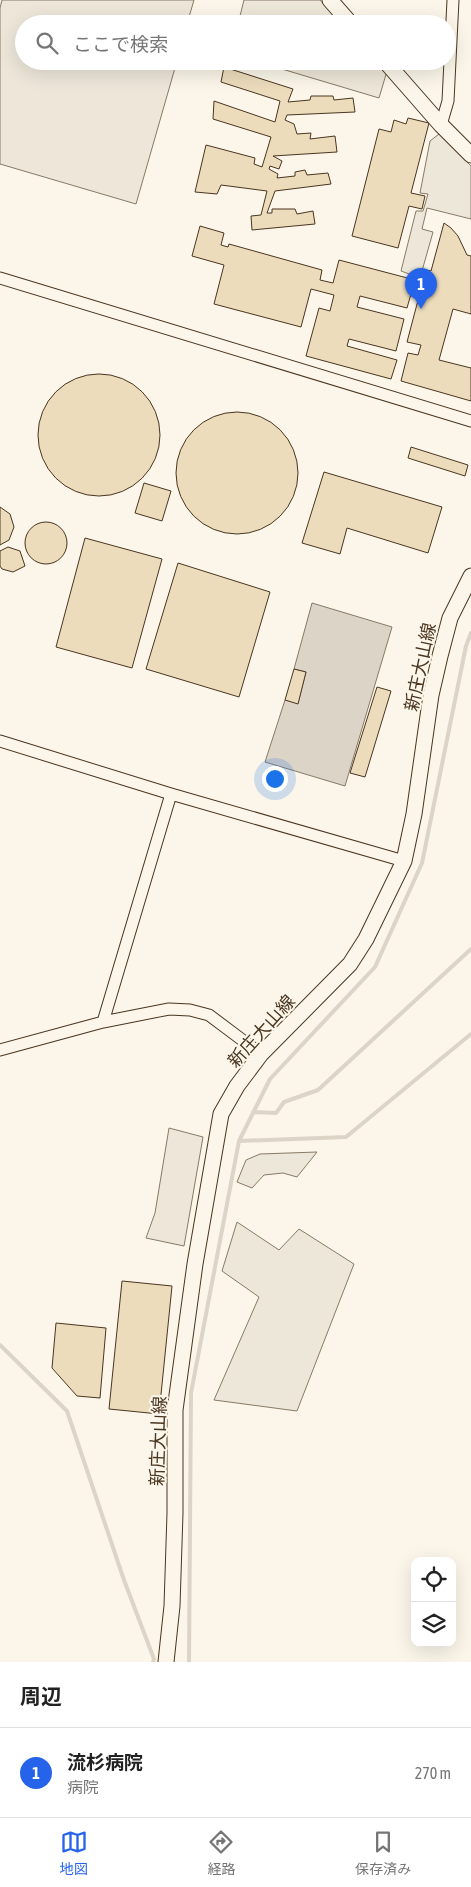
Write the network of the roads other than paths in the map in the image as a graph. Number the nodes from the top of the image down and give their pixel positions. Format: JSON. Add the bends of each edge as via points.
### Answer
{"nodes":[{"id":1,"x":330,"y":0,"type":"edge"},
{"id":2,"x":453,"y":0,"type":"edge"},
{"id":3,"x":344,"y":15,"type":"edge"},
{"id":4,"x":452,"y":15,"type":"edge"},
{"id":5,"x":393,"y":70,"type":"edge"},
{"id":6,"x":450,"y":70,"type":"edge"},
{"id":7,"x":441,"y":125,"type":"junction"},
{"id":8,"x":471,"y":155,"type":"edge"},
{"id":9,"x":0,"y":278,"type":"edge"},
{"id":10,"x":471,"y":422,"type":"edge"},
{"id":11,"x":471,"y":576,"type":"edge"},
{"id":12,"x":0,"y":741,"type":"edge"},
{"id":13,"x":171,"y":794,"type":"junction"},
{"id":14,"x":404,"y":861,"type":"junction"},
{"id":15,"x":103,"y":1022,"type":"junction"},
{"id":16,"x":0,"y":1050,"type":"edge"},
{"id":17,"x":261,"y":1054,"type":"junction"},
{"id":18,"x":166,"y":1662,"type":"edge"}],
"edges":[{"from":1,"to":3,"type":"main road"},
{"from":2,"to":4,"type":"street"},
{"from":5,"to":7,"type":"main road"},
{"from":6,"to":7,"type":"street","via":[[448,101]]},
{"from":7,"to":8,"type":"main road"},
{"from":9,"to":10,"type":"street"},
{"from":11,"to":14,"type":"main road","name":"新庄大山線","via":[[450,618],[440,656]]},
{"from":12,"to":13,"type":"street"},
{"from":13,"to":14,"type":"street"},
{"from":13,"to":15,"type":"street"},
{"from":14,"to":17,"type":"main road","name":"新庄大山線","via":[[366,939],[350,964]]},
{"from":15,"to":16,"type":"street"},
{"from":15,"to":17,"type":"street","via":[[169,1009],[190,1010],[209,1015]]},
{"from":17,"to":18,"type":"main road","name":"新庄大山線","via":[[221,1114],[195,1264],[175,1410],[172,1606]]}]}
